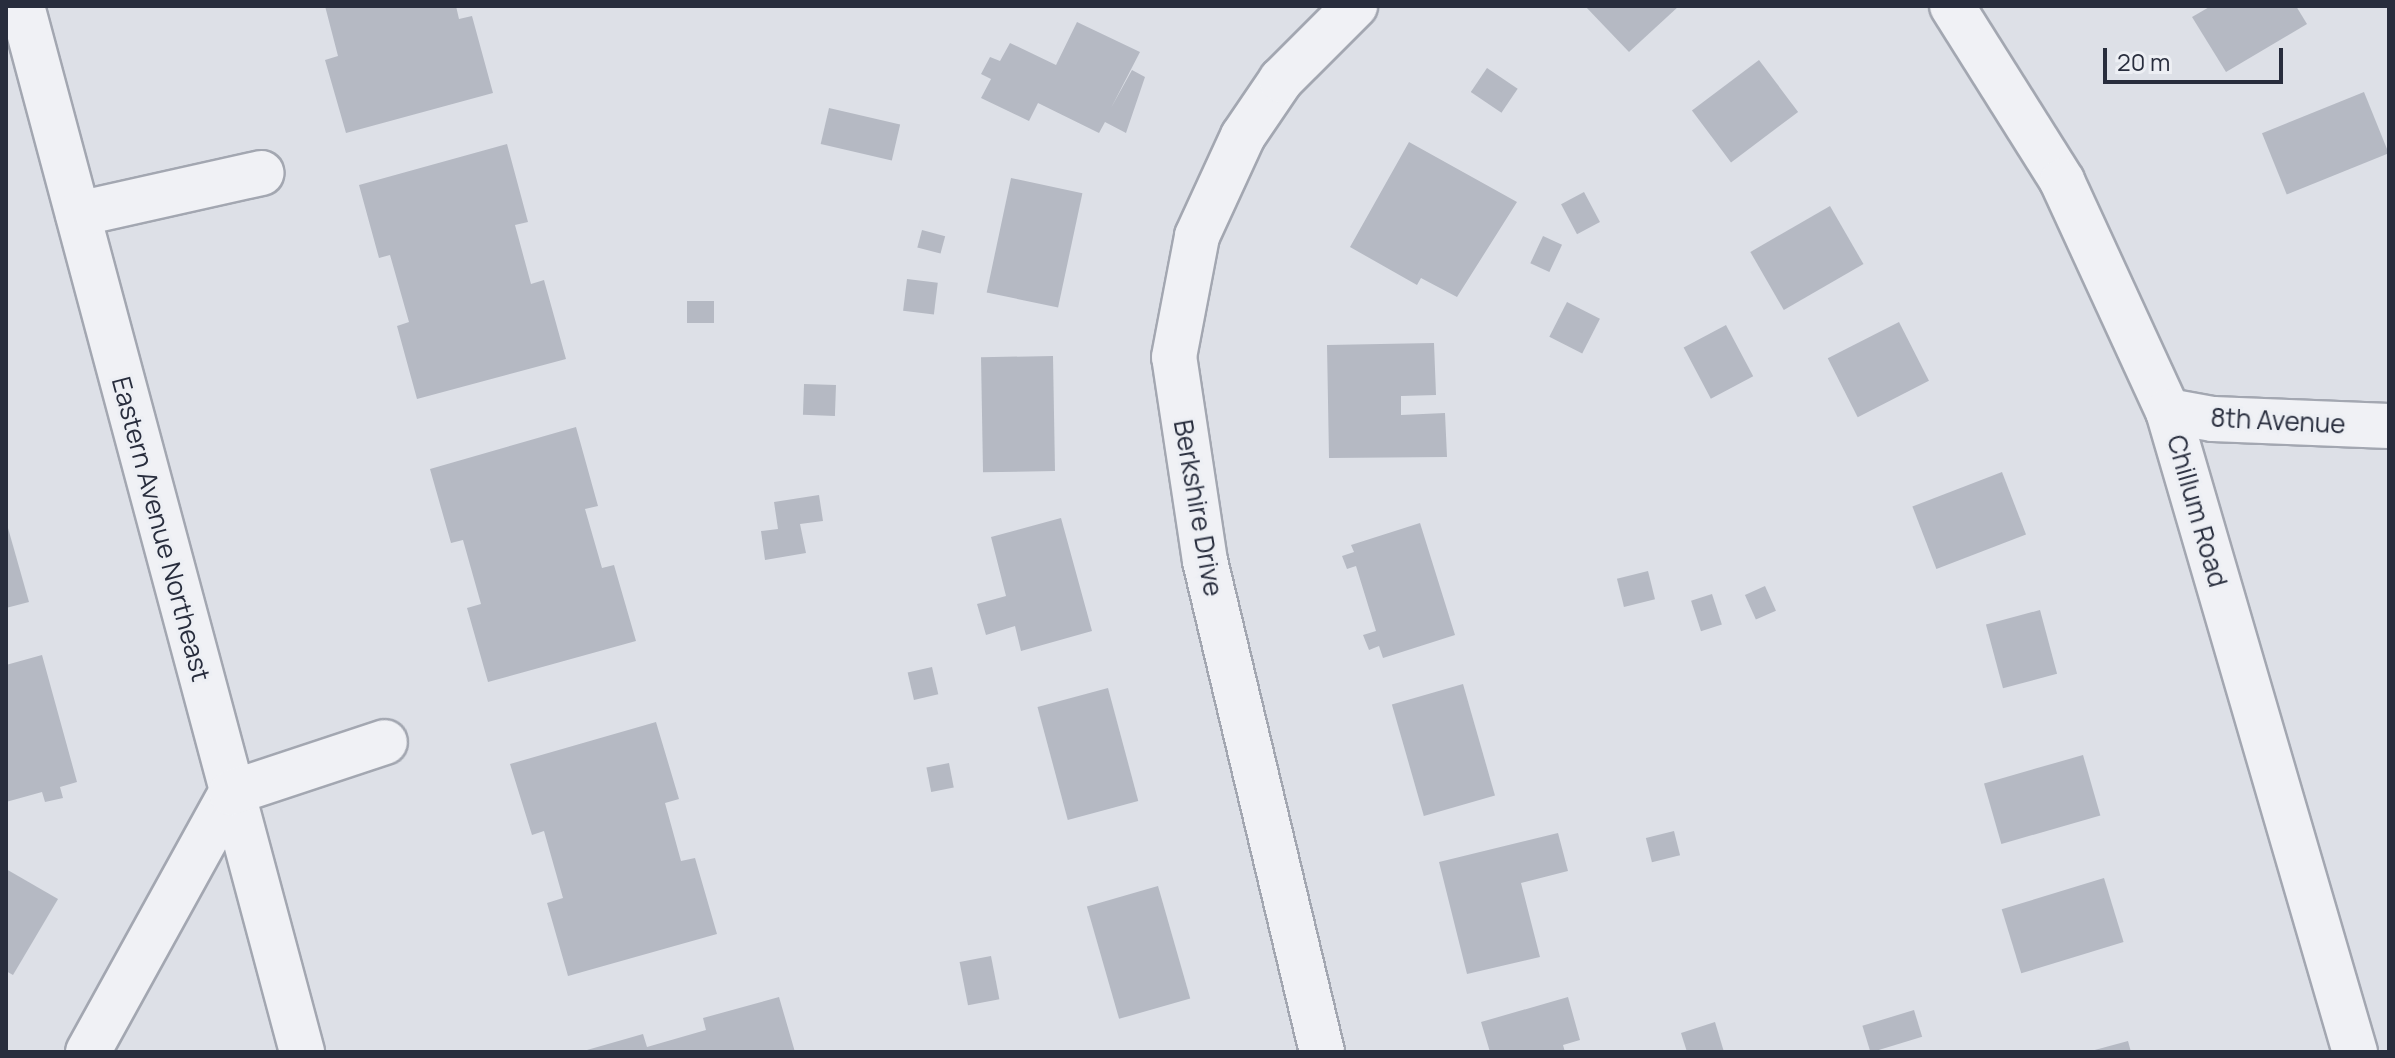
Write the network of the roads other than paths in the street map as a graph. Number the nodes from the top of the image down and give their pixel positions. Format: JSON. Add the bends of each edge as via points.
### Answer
{"nodes":[{"id":1,"x":22,"y":6,"type":"edge"},
{"id":2,"x":1355,"y":6,"type":"edge"},
{"id":3,"x":1952,"y":6,"type":"edge"},
{"id":4,"x":261,"y":173,"type":"dead end"},
{"id":5,"x":78,"y":214,"type":"junction"},
{"id":6,"x":2168,"y":411,"type":"junction"},
{"id":7,"x":2389,"y":426,"type":"edge"},
{"id":8,"x":385,"y":742,"type":"dead end"},
{"id":9,"x":231,"y":793,"type":"junction"},
{"id":10,"x":88,"y":1052,"type":"edge"},
{"id":11,"x":302,"y":1052,"type":"edge"},
{"id":12,"x":1322,"y":1052,"type":"edge"},
{"id":13,"x":2355,"y":1052,"type":"edge"}],
"edges":[{"from":1,"to":5,"type":"street","name":"Eastern Avenue Northeast"},
{"from":2,"to":12,"type":"street","name":"Berkshire Drive","via":[[1281,80],[1243,136],[1197,236],[1174,357],[1205,561]]},
{"from":3,"to":6,"type":"street","name":"Chillum Road","via":[[2062,181]]},
{"from":4,"to":5,"type":"street"},
{"from":5,"to":9,"type":"street","name":"Eastern Avenue Northeast"},
{"from":6,"to":7,"type":"street","name":"8th Avenue","via":[[2213,419]]},
{"from":6,"to":13,"type":"street","name":"Chillum Road"},
{"from":8,"to":9,"type":"street"},
{"from":9,"to":10,"type":"street"},
{"from":9,"to":11,"type":"street","name":"Eastern Avenue Northeast"}]}
